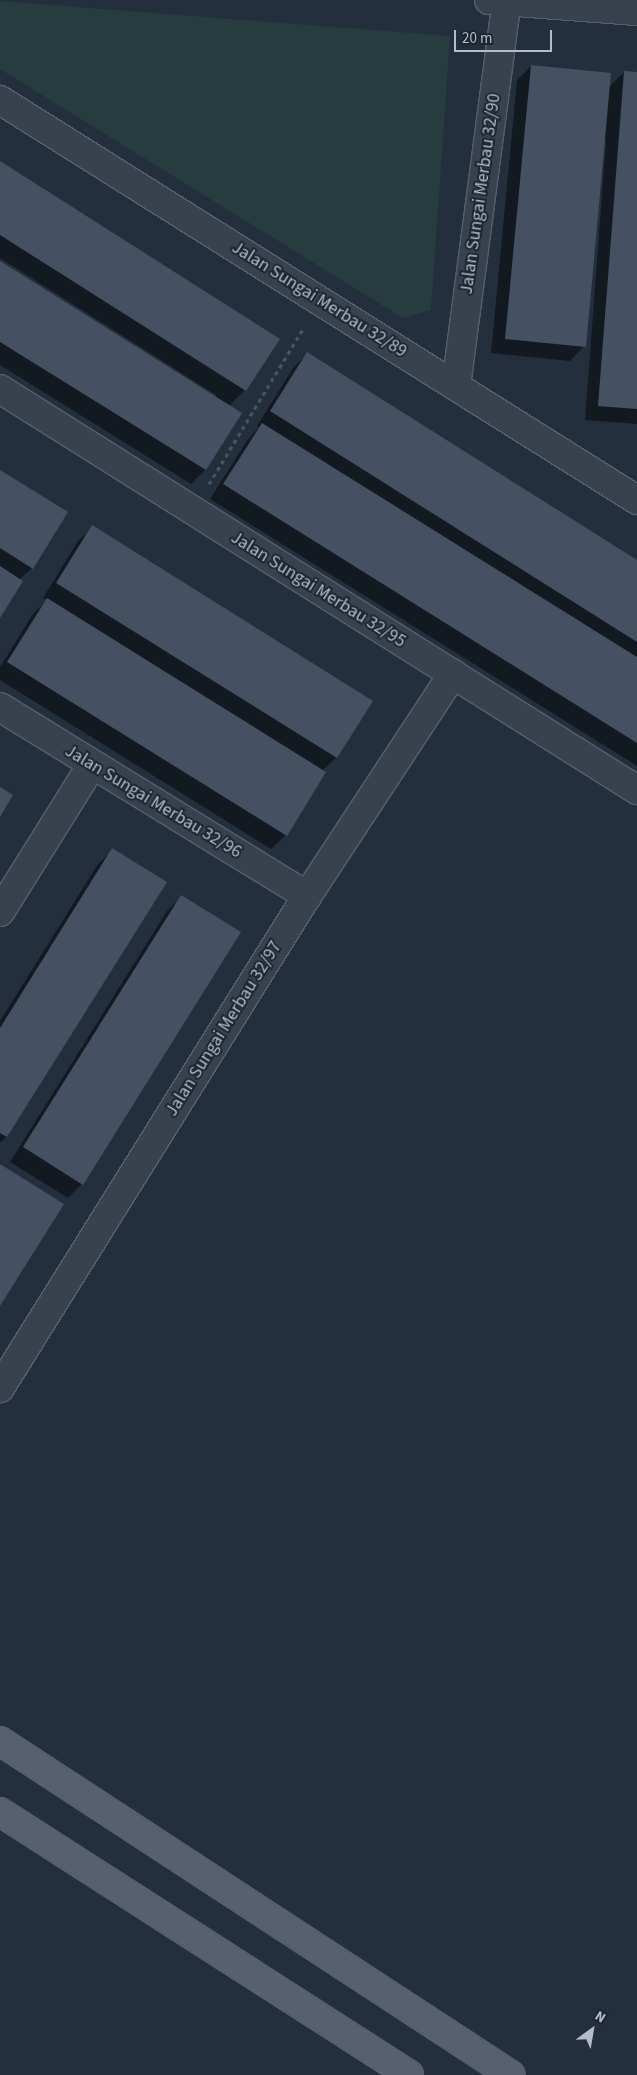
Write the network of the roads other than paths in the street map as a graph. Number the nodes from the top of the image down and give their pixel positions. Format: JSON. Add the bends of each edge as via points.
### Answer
{"nodes":[{"id":1,"x":498,"y":0,"type":"edge"},
{"id":2,"x":637,"y":11,"type":"edge"},
{"id":3,"x":0,"y":100,"type":"edge"},
{"id":4,"x":456,"y":386,"type":"junction"},
{"id":5,"x":0,"y":389,"type":"edge"},
{"id":6,"x":637,"y":500,"type":"edge"},
{"id":7,"x":453,"y":674,"type":"junction"},
{"id":8,"x":0,"y":707,"type":"edge"},
{"id":9,"x":92,"y":764,"type":"junction"},
{"id":10,"x":637,"y":790,"type":"edge"},
{"id":11,"x":307,"y":896,"type":"junction"},
{"id":12,"x":0,"y":912,"type":"edge"},
{"id":13,"x":0,"y":1388,"type":"edge"},
{"id":14,"x":0,"y":1741,"type":"edge"},
{"id":15,"x":0,"y":1812,"type":"edge"},
{"id":16,"x":406,"y":2074,"type":"edge"},
{"id":17,"x":512,"y":2075,"type":"edge"}],
"edges":[{"from":1,"to":2,"type":"street"},
{"from":1,"to":4,"type":"street","name":"Jalan Sungai Merbau 32/90"},
{"from":3,"to":4,"type":"street","name":"Jalan Sungai Merbau 32/89"},
{"from":4,"to":6,"type":"street","name":"Jalan Sungai Merbau 32/89"},
{"from":5,"to":7,"type":"street","name":"Jalan Sungai Merbau 32/95"},
{"from":7,"to":10,"type":"street","name":"Jalan Sungai Merbau 32/95"},
{"from":7,"to":11,"type":"street","name":"Jalan Sungai Merbau 32/97"},
{"from":8,"to":9,"type":"street","name":"Jalan Sungai Merbau 32/96"},
{"from":9,"to":11,"type":"street","name":"Jalan Sungai Merbau 32/96"},
{"from":9,"to":12,"type":"street"},
{"from":11,"to":13,"type":"street","name":"Jalan Sungai Merbau 32/97"},
{"from":14,"to":17,"type":"main road"},
{"from":15,"to":16,"type":"main road"}]}
